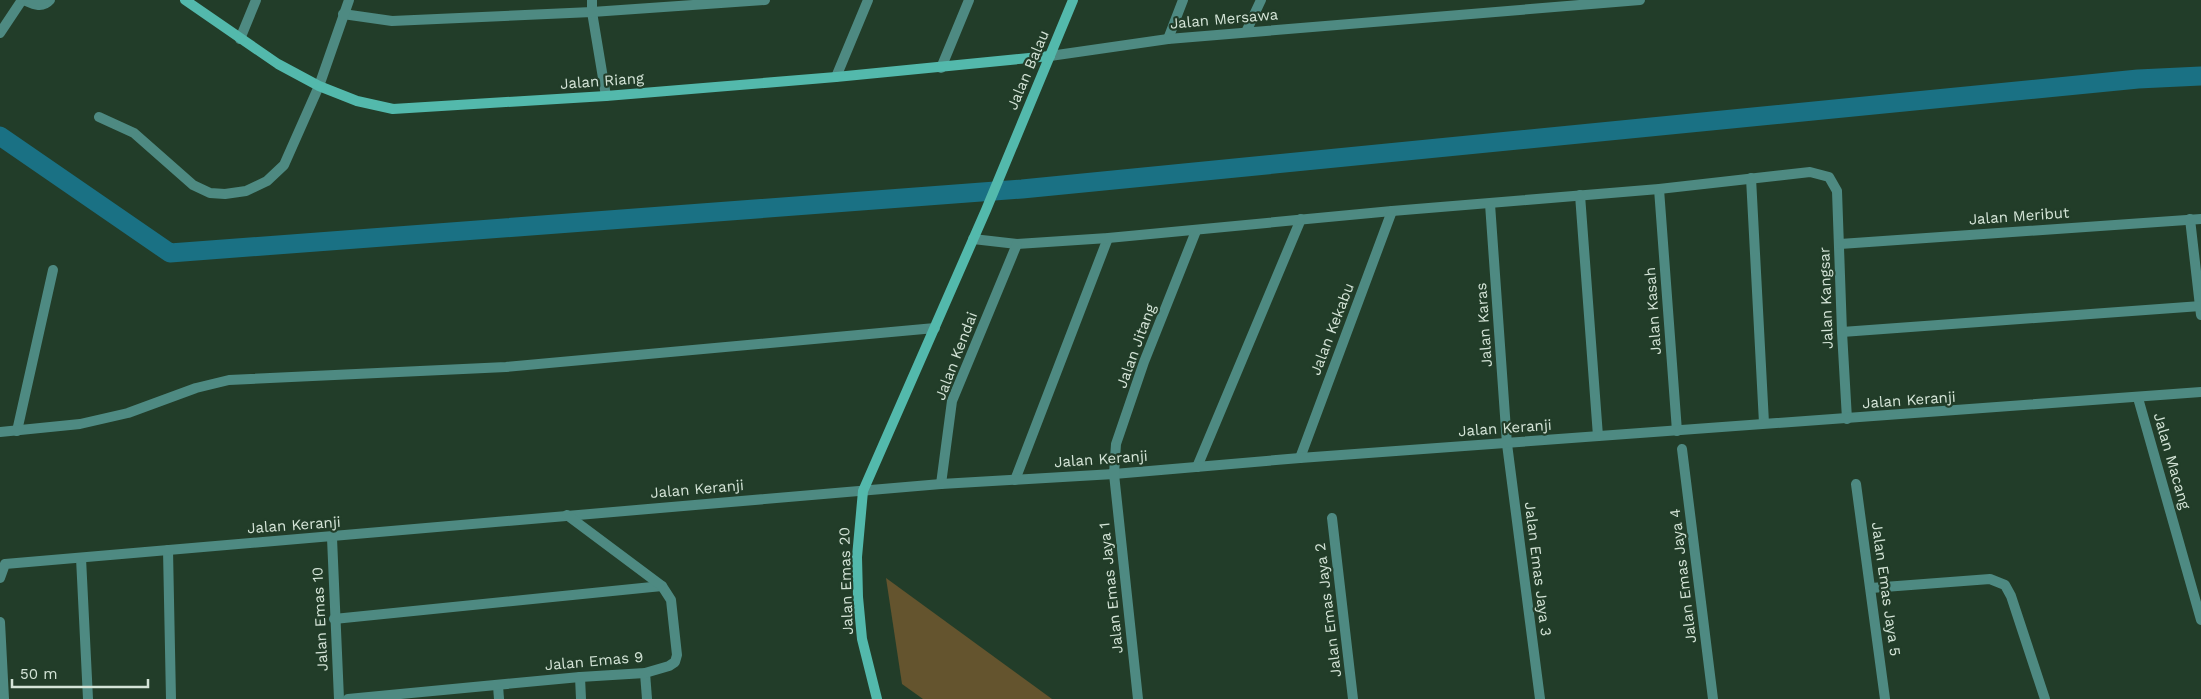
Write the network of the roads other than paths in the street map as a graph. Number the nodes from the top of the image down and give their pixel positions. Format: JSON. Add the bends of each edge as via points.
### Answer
{"nodes":[{"id":1,"x":23,"y":0,"type":"edge"},
{"id":2,"x":50,"y":0,"type":"edge"},
{"id":3,"x":185,"y":0,"type":"edge"},
{"id":4,"x":256,"y":0,"type":"edge"},
{"id":5,"x":349,"y":0,"type":"edge"},
{"id":6,"x":592,"y":0,"type":"edge"},
{"id":7,"x":765,"y":0,"type":"edge"},
{"id":8,"x":868,"y":0,"type":"edge"},
{"id":9,"x":969,"y":0,"type":"edge"},
{"id":10,"x":1073,"y":0,"type":"edge"},
{"id":11,"x":1183,"y":0,"type":"edge"},
{"id":12,"x":1261,"y":0,"type":"edge"},
{"id":13,"x":1640,"y":0,"type":"edge"},
{"id":14,"x":592,"y":12,"type":"junction"},
{"id":15,"x":343,"y":14,"type":"junction"},
{"id":16,"x":1246,"y":32,"type":"junction"},
{"id":17,"x":0,"y":33,"type":"edge"},
{"id":18,"x":240,"y":39,"type":"junction"},
{"id":19,"x":1168,"y":39,"type":"junction"},
{"id":20,"x":1050,"y":56,"type":"junction"},
{"id":21,"x":940,"y":68,"type":"junction"},
{"id":22,"x":836,"y":77,"type":"junction"},
{"id":23,"x":319,"y":86,"type":"junction"},
{"id":24,"x":606,"y":96,"type":"junction"},
{"id":25,"x":99,"y":117,"type":"dead end"},
{"id":26,"x":1751,"y":178,"type":"junction"},
{"id":27,"x":1659,"y":189,"type":"junction"},
{"id":28,"x":1580,"y":195,"type":"junction"},
{"id":29,"x":1490,"y":204,"type":"junction"},
{"id":30,"x":1392,"y":211,"type":"junction"},
{"id":31,"x":1300,"y":219,"type":"junction"},
{"id":32,"x":2196,"y":219,"type":"edge"},
{"id":33,"x":1196,"y":231,"type":"junction"},
{"id":34,"x":1108,"y":238,"type":"junction"},
{"id":35,"x":973,"y":239,"type":"junction"},
{"id":36,"x":1017,"y":244,"type":"junction"},
{"id":37,"x":1840,"y":244,"type":"junction"},
{"id":38,"x":53,"y":270,"type":"dead end"},
{"id":39,"x":2200,"y":309,"type":"edge"},
{"id":40,"x":935,"y":328,"type":"junction"},
{"id":41,"x":1842,"y":332,"type":"junction"},
{"id":42,"x":2201,"y":392,"type":"edge"},
{"id":43,"x":2138,"y":398,"type":"junction"},
{"id":44,"x":1847,"y":419,"type":"junction"},
{"id":45,"x":1764,"y":424,"type":"junction"},
{"id":46,"x":17,"y":431,"type":"junction"},
{"id":47,"x":1677,"y":431,"type":"junction"},
{"id":48,"x":0,"y":432,"type":"edge"},
{"id":49,"x":1598,"y":436,"type":"junction"},
{"id":50,"x":1506,"y":444,"type":"junction"},
{"id":51,"x":1682,"y":449,"type":"dead end"},
{"id":52,"x":1300,"y":458,"type":"junction"},
{"id":53,"x":1197,"y":467,"type":"junction"},
{"id":54,"x":1114,"y":474,"type":"junction"},
{"id":55,"x":1016,"y":480,"type":"junction"},
{"id":56,"x":941,"y":484,"type":"junction"},
{"id":57,"x":1856,"y":484,"type":"dead end"},
{"id":58,"x":863,"y":491,"type":"junction"},
{"id":59,"x":567,"y":515,"type":"junction"},
{"id":60,"x":1332,"y":518,"type":"dead end"},
{"id":61,"x":332,"y":538,"type":"junction"},
{"id":62,"x":168,"y":550,"type":"junction"},
{"id":63,"x":81,"y":558,"type":"junction"},
{"id":64,"x":2,"y":564,"type":"edge"},
{"id":65,"x":0,"y":578,"type":"edge"},
{"id":66,"x":662,"y":586,"type":"junction"},
{"id":67,"x":1871,"y":588,"type":"junction"},
{"id":68,"x":2199,"y":604,"type":"edge"},
{"id":69,"x":334,"y":619,"type":"junction"},
{"id":70,"x":2201,"y":620,"type":"edge"},
{"id":71,"x":0,"y":622,"type":"edge"},
{"id":72,"x":645,"y":673,"type":"junction"},
{"id":73,"x":580,"y":677,"type":"junction"},
{"id":74,"x":498,"y":686,"type":"junction"},
{"id":75,"x":414,"y":696,"type":"edge"},
{"id":76,"x":4,"y":699,"type":"edge"},
{"id":77,"x":88,"y":699,"type":"edge"},
{"id":78,"x":171,"y":699,"type":"edge"},
{"id":79,"x":339,"y":699,"type":"edge"},
{"id":80,"x":348,"y":699,"type":"edge"},
{"id":81,"x":498,"y":699,"type":"edge"},
{"id":82,"x":581,"y":699,"type":"edge"},
{"id":83,"x":647,"y":699,"type":"edge"},
{"id":84,"x":876,"y":699,"type":"edge"},
{"id":85,"x":1138,"y":699,"type":"edge"},
{"id":86,"x":1354,"y":699,"type":"edge"},
{"id":87,"x":1540,"y":699,"type":"edge"},
{"id":88,"x":1713,"y":699,"type":"edge"},
{"id":89,"x":1885,"y":699,"type":"edge"},
{"id":90,"x":2045,"y":699,"type":"edge"}],
"edges":[{"from":1,"to":2,"type":"street","via":[[38,6]]},
{"from":1,"to":17,"type":"street"},
{"from":3,"to":18,"type":"street","name":"Jalan Riang"},
{"from":4,"to":18,"type":"street"},
{"from":5,"to":15,"type":"street"},
{"from":6,"to":14,"type":"street"},
{"from":7,"to":14,"type":"street"},
{"from":8,"to":22,"type":"street"},
{"from":9,"to":21,"type":"street"},
{"from":10,"to":20,"type":"street","name":"Jalan Balau"},
{"from":11,"to":19,"type":"street"},
{"from":12,"to":16,"type":"street"},
{"from":13,"to":16,"type":"street","name":"Jalan Mersawa"},
{"from":14,"to":15,"type":"street","via":[[392,21]]},
{"from":14,"to":24,"type":"street"},
{"from":15,"to":23,"type":"street"},
{"from":16,"to":19,"type":"street","name":"Jalan Mersawa"},
{"from":18,"to":23,"type":"street","name":"Jalan Riang"},
{"from":19,"to":20,"type":"street","name":"Jalan Mersawa"},
{"from":20,"to":21,"type":"street","name":"Jalan Riang"},
{"from":20,"to":35,"type":"street","name":"Jalan Balau"},
{"from":21,"to":22,"type":"street","name":"Jalan Riang"},
{"from":22,"to":24,"type":"street","name":"Jalan Riang"},
{"from":23,"to":24,"type":"street","name":"Jalan Riang","via":[[357,101],[393,109]]},
{"from":23,"to":25,"type":"street","via":[[284,165],[266,181],[246,191],[225,194],[210,193],[193,186],[134,133]]},
{"from":26,"to":27,"type":"street"},
{"from":26,"to":37,"type":"street","name":"Jalan Kangsar","via":[[1810,172],[1829,177],[1837,191]]},
{"from":26,"to":45,"type":"street"},
{"from":27,"to":28,"type":"street"},
{"from":27,"to":47,"type":"street","name":"Jalan Kasah"},
{"from":28,"to":29,"type":"street"},
{"from":28,"to":49,"type":"street"},
{"from":29,"to":30,"type":"street"},
{"from":29,"to":50,"type":"street","name":"Jalan Karas"},
{"from":30,"to":31,"type":"street"},
{"from":30,"to":52,"type":"street","name":"Jalan Kekabu"},
{"from":31,"to":33,"type":"street"},
{"from":31,"to":53,"type":"street"},
{"from":32,"to":37,"type":"street","name":"Jalan Meribut"},
{"from":32,"to":39,"type":"street"},
{"from":33,"to":34,"type":"street"},
{"from":33,"to":54,"type":"street","name":"Jalan Jitang","via":[[1122,426],[1116,444]]},
{"from":34,"to":36,"type":"street"},
{"from":34,"to":55,"type":"street"},
{"from":35,"to":36,"type":"street"},
{"from":35,"to":40,"type":"street","name":"Jalan Balau"},
{"from":36,"to":56,"type":"street","name":"Jalan Kendai","via":[[952,401]]},
{"from":37,"to":41,"type":"street","name":"Jalan Kangsar"},
{"from":38,"to":46,"type":"street"},
{"from":39,"to":41,"type":"street"},
{"from":40,"to":46,"type":"street","via":[[506,367],[229,380],[196,388],[128,413],[80,424]]},
{"from":40,"to":58,"type":"street","name":"Jalan Emas 20"},
{"from":41,"to":44,"type":"street","name":"Jalan Kangsar"},
{"from":42,"to":43,"type":"street","name":"Jalan Keranji"},
{"from":43,"to":44,"type":"street","name":"Jalan Keranji"},
{"from":43,"to":68,"type":"street","name":"Jalan Macang"},
{"from":44,"to":45,"type":"street","name":"Jalan Keranji"},
{"from":45,"to":47,"type":"street","name":"Jalan Keranji"},
{"from":46,"to":48,"type":"street"},
{"from":47,"to":49,"type":"street","name":"Jalan Keranji"},
{"from":49,"to":50,"type":"street","name":"Jalan Keranji"},
{"from":50,"to":52,"type":"street","name":"Jalan Keranji"},
{"from":50,"to":87,"type":"street","name":"Jalan Emas Jaya 3"},
{"from":51,"to":88,"type":"street","name":"Jalan Emas Jaya 4"},
{"from":52,"to":53,"type":"street","name":"Jalan Keranji"},
{"from":53,"to":54,"type":"street","name":"Jalan Keranji"},
{"from":54,"to":55,"type":"street","name":"Jalan Keranji"},
{"from":54,"to":85,"type":"street","name":"Jalan Emas Jaya 1"},
{"from":55,"to":56,"type":"street","name":"Jalan Keranji"},
{"from":56,"to":58,"type":"street","name":"Jalan Keranji"},
{"from":57,"to":67,"type":"street","name":"Jalan Emas Jaya 5"},
{"from":58,"to":59,"type":"street","name":"Jalan Keranji"},
{"from":58,"to":84,"type":"street","name":"Jalan Emas 20","via":[[857,557],[858,597],[862,639]]},
{"from":59,"to":61,"type":"street","name":"Jalan Keranji"},
{"from":59,"to":66,"type":"street","name":"Jalan Emas 9"},
{"from":60,"to":86,"type":"street","name":"Jalan Emas Jaya 2"},
{"from":61,"to":62,"type":"street","name":"Jalan Keranji"},
{"from":61,"to":69,"type":"street","name":"Jalan Emas 10"},
{"from":62,"to":63,"type":"street","name":"Jalan Keranji"},
{"from":62,"to":78,"type":"street"},
{"from":63,"to":64,"type":"street","name":"Jalan Keranji"},
{"from":63,"to":77,"type":"street"},
{"from":64,"to":65,"type":"street"},
{"from":66,"to":69,"type":"street"},
{"from":66,"to":72,"type":"street","name":"Jalan Emas 9","via":[[671,600],[677,655],[670,666]]},
{"from":67,"to":89,"type":"street","name":"Jalan Emas Jaya 5"},
{"from":67,"to":90,"type":"street","via":[[1990,579],[2005,584]]},
{"from":68,"to":70,"type":"street","name":"Jalan Macang"},
{"from":69,"to":79,"type":"street","name":"Jalan Emas 10"},
{"from":71,"to":76,"type":"street"},
{"from":72,"to":73,"type":"street","name":"Jalan Emas 9"},
{"from":72,"to":83,"type":"street"},
{"from":73,"to":74,"type":"street","name":"Jalan Emas 9"},
{"from":73,"to":82,"type":"street"},
{"from":74,"to":75,"type":"street","name":"Jalan Emas 9"},
{"from":74,"to":81,"type":"street"},
{"from":75,"to":80,"type":"street","name":"Jalan Emas 9"}]}
